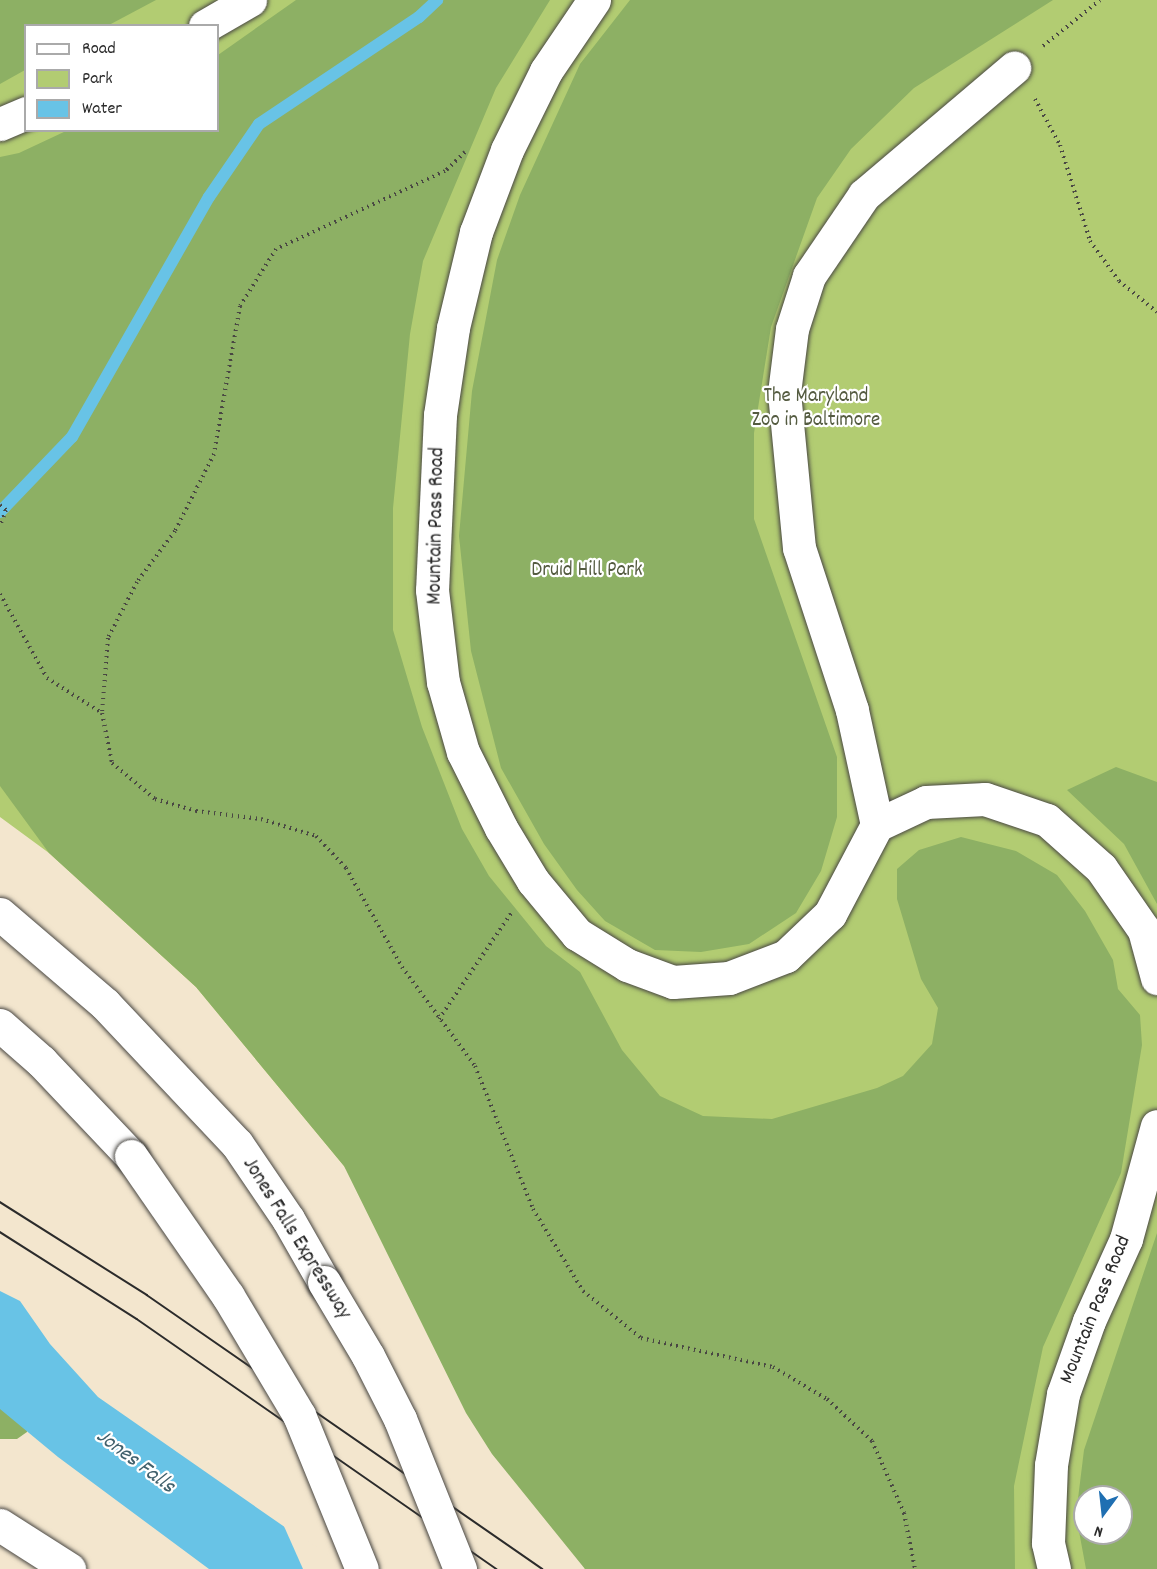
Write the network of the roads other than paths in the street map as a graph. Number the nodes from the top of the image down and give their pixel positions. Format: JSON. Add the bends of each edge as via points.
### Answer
{"nodes":[{"id":1,"x":250,"y":0,"type":"edge"},
{"id":2,"x":594,"y":0,"type":"edge"},
{"id":3,"x":208,"y":24,"type":"edge"},
{"id":4,"x":1014,"y":68,"type":"road end"},
{"id":5,"x":24,"y":114,"type":"edge"},
{"id":6,"x":0,"y":124,"type":"edge"},
{"id":7,"x":877,"y":825,"type":"junction"},
{"id":8,"x":0,"y":914,"type":"edge"},
{"id":9,"x":1157,"y":978,"type":"edge"},
{"id":10,"x":0,"y":1025,"type":"edge"},
{"id":11,"x":1157,"y":1126,"type":"edge"},
{"id":12,"x":0,"y":1525,"type":"edge"},
{"id":13,"x":69,"y":1569,"type":"edge"},
{"id":14,"x":362,"y":1569,"type":"edge"},
{"id":15,"x":460,"y":1569,"type":"edge"},
{"id":16,"x":1054,"y":1569,"type":"edge"}],
"edges":[{"from":1,"to":3,"type":"main road"},
{"from":2,"to":7,"type":"main road","name":"Mountain Pass Road","via":[[546,71],[507,150],[476,232],[453,328],[440,415],[432,590],[443,682],[463,752],[533,881],[578,934],[627,965],[673,982],[729,978],[786,956],[830,914]]},
{"from":4,"to":7,"type":"main road","via":[[864,195],[809,276],[792,329],[784,393],[799,548],[852,710]]},
{"from":5,"to":6,"type":"main road"},
{"from":7,"to":9,"type":"main road","via":[[926,802],[985,799],[1047,820],[1101,868],[1144,930]]},
{"from":8,"to":15,"type":"main road","name":"Jones Falls Expressway","bridge":true,"via":[[105,1004],[237,1144],[288,1219],[368,1356],[400,1419]]},
{"from":10,"to":14,"type":"main road","bridge":true,"via":[[41,1061],[131,1156],[228,1296],[298,1415],[331,1485]]},
{"from":11,"to":16,"type":"main road","name":"Mountain Pass Road","via":[[1126,1239],[1089,1321],[1063,1394],[1051,1465],[1048,1543]]},
{"from":12,"to":13,"type":"main road"}]}
